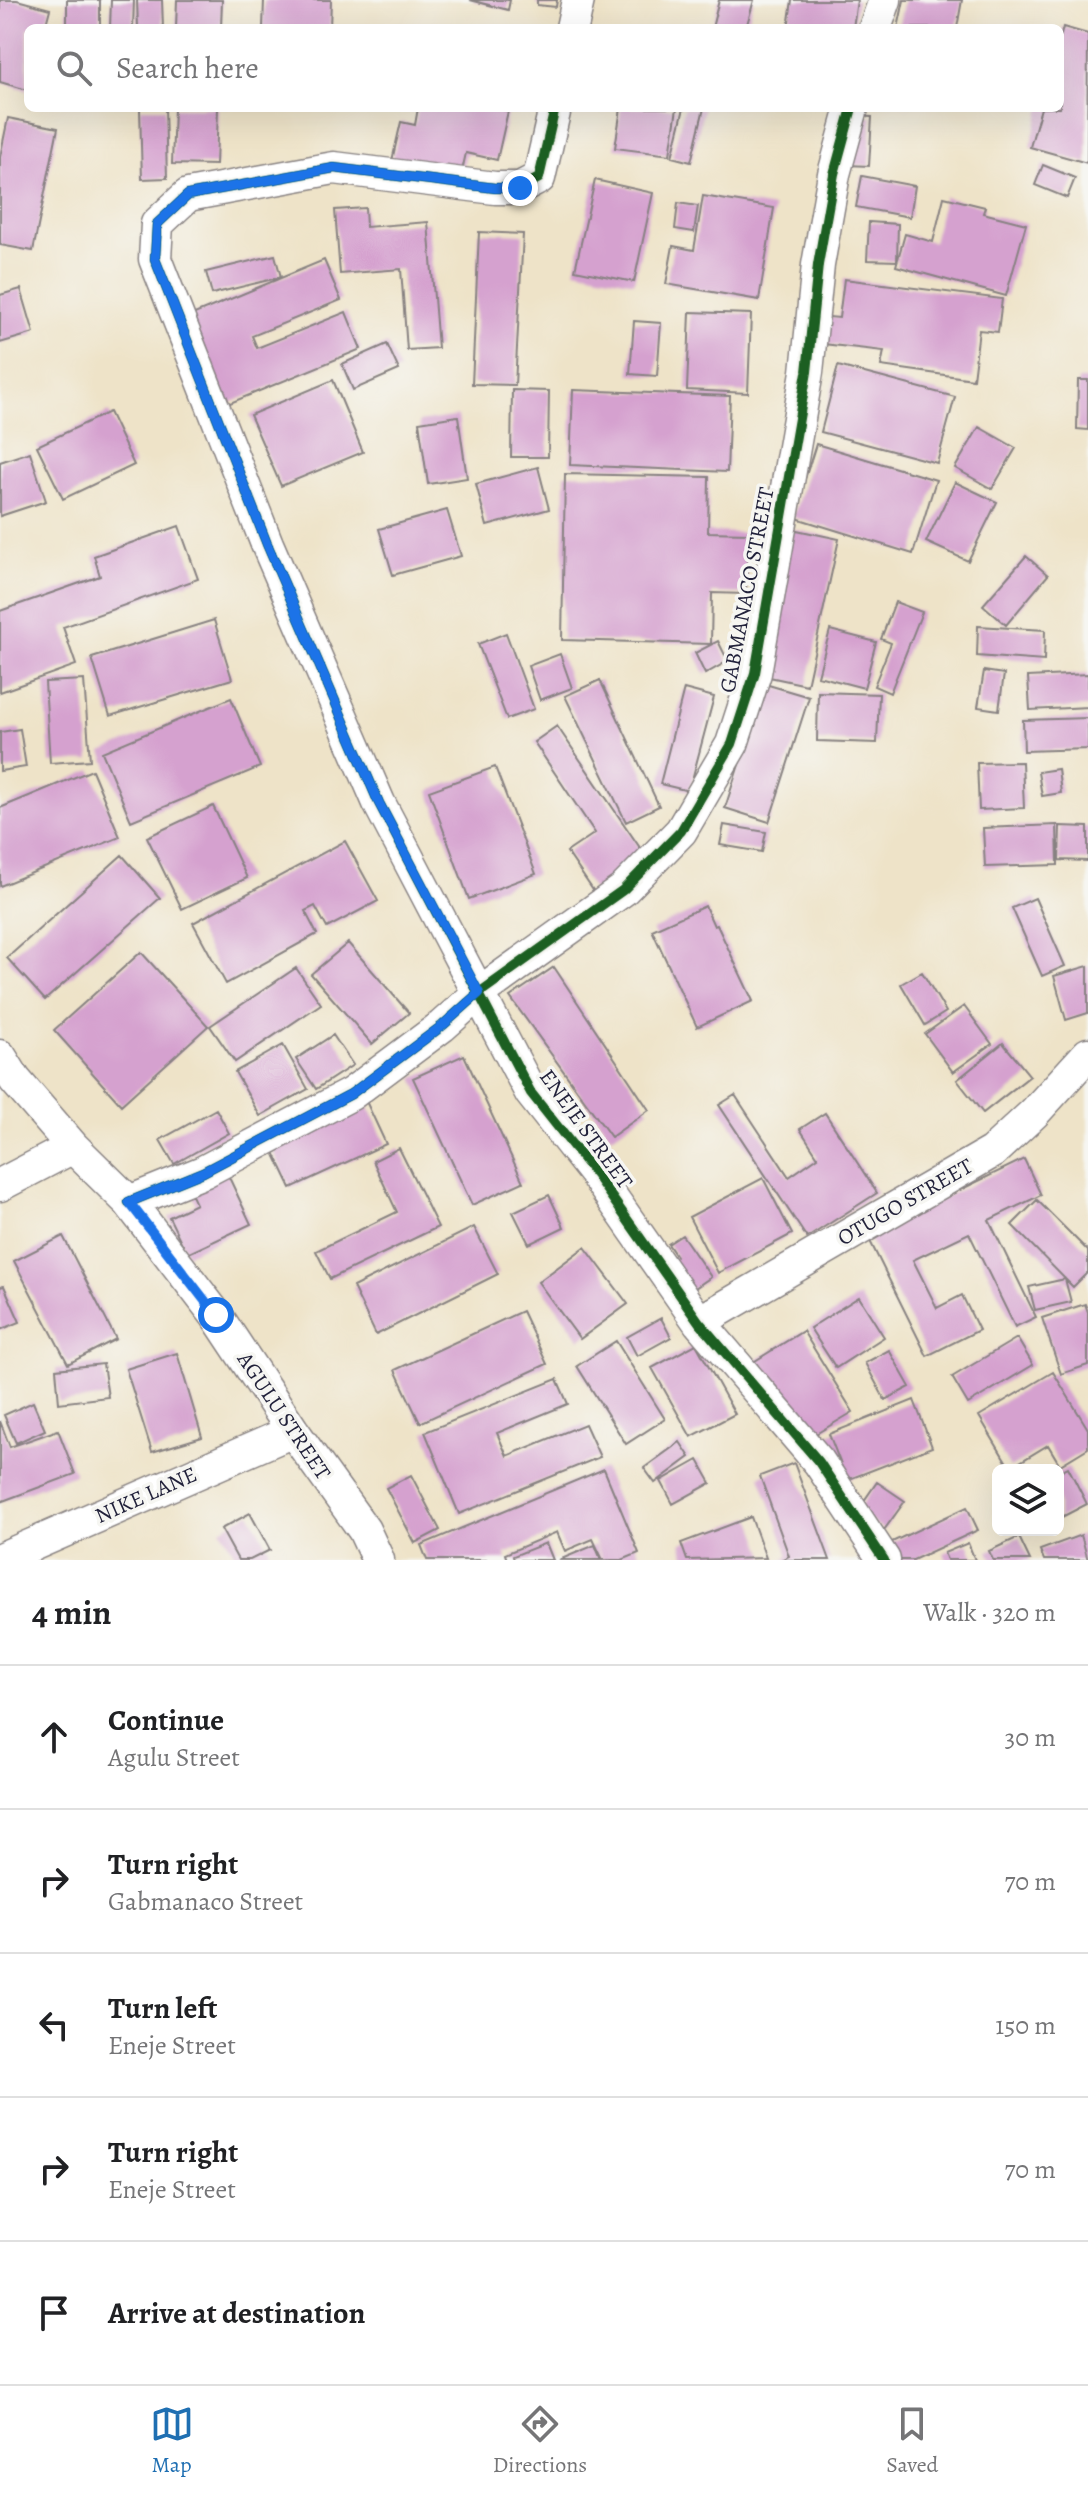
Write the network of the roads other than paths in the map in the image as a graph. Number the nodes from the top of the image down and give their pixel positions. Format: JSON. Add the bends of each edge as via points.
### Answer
{"nodes":[{"id":1,"x":578,"y":0,"type":"edge"},
{"id":2,"x":885,"y":0,"type":"edge"},
{"id":3,"x":573,"y":24,"type":"edge"},
{"id":4,"x":876,"y":24,"type":"edge"},
{"id":5,"x":554,"y":112,"type":"edge"},
{"id":6,"x":851,"y":112,"type":"edge"},
{"id":7,"x":479,"y":993,"type":"junction"},
{"id":8,"x":1088,"y":1054,"type":"edge"},
{"id":9,"x":0,"y":1056,"type":"edge"},
{"id":10,"x":73,"y":1147,"type":"junction"},
{"id":11,"x":0,"y":1185,"type":"edge"},
{"id":12,"x":129,"y":1202,"type":"junction"},
{"id":13,"x":699,"y":1322,"type":"junction"},
{"id":14,"x":293,"y":1431,"type":"junction"},
{"id":15,"x":0,"y":1559,"type":"edge"},
{"id":16,"x":378,"y":1560,"type":"edge"},
{"id":17,"x":884,"y":1560,"type":"edge"}],
"edges":[{"from":1,"to":3,"type":"street"},
{"from":2,"to":4,"type":"street"},
{"from":5,"to":7,"type":"street","name":"ENEJE STREET","via":[[539,178],[520,188],[334,168],[188,195],[157,224],[155,259],[267,544],[379,803]]},
{"from":6,"to":7,"type":"street","name":"GABMANACO STREET","via":[[818,265],[807,372],[755,673],[732,744],[681,831],[623,890]]},
{"from":7,"to":12,"type":"street","name":"GABMANACO STREET","via":[[351,1094],[203,1172]]},
{"from":7,"to":13,"type":"street","name":"ENEJE STREET","via":[[531,1093]]},
{"from":8,"to":13,"type":"street","name":"OTUGO STREET","via":[[992,1152]]},
{"from":9,"to":10,"type":"street","name":"AGULU STREET"},
{"from":10,"to":11,"type":"street"},
{"from":10,"to":12,"type":"street","name":"AGULU STREET"},
{"from":12,"to":14,"type":"street","name":"AGULU STREET","via":[[216,1315]]},
{"from":13,"to":17,"type":"street","name":"ENEJE STREET","via":[[819,1462]]},
{"from":14,"to":15,"type":"street","name":"NIKE LANE"},
{"from":14,"to":16,"type":"street","name":"AGULU STREET","via":[[364,1530]]}]}
